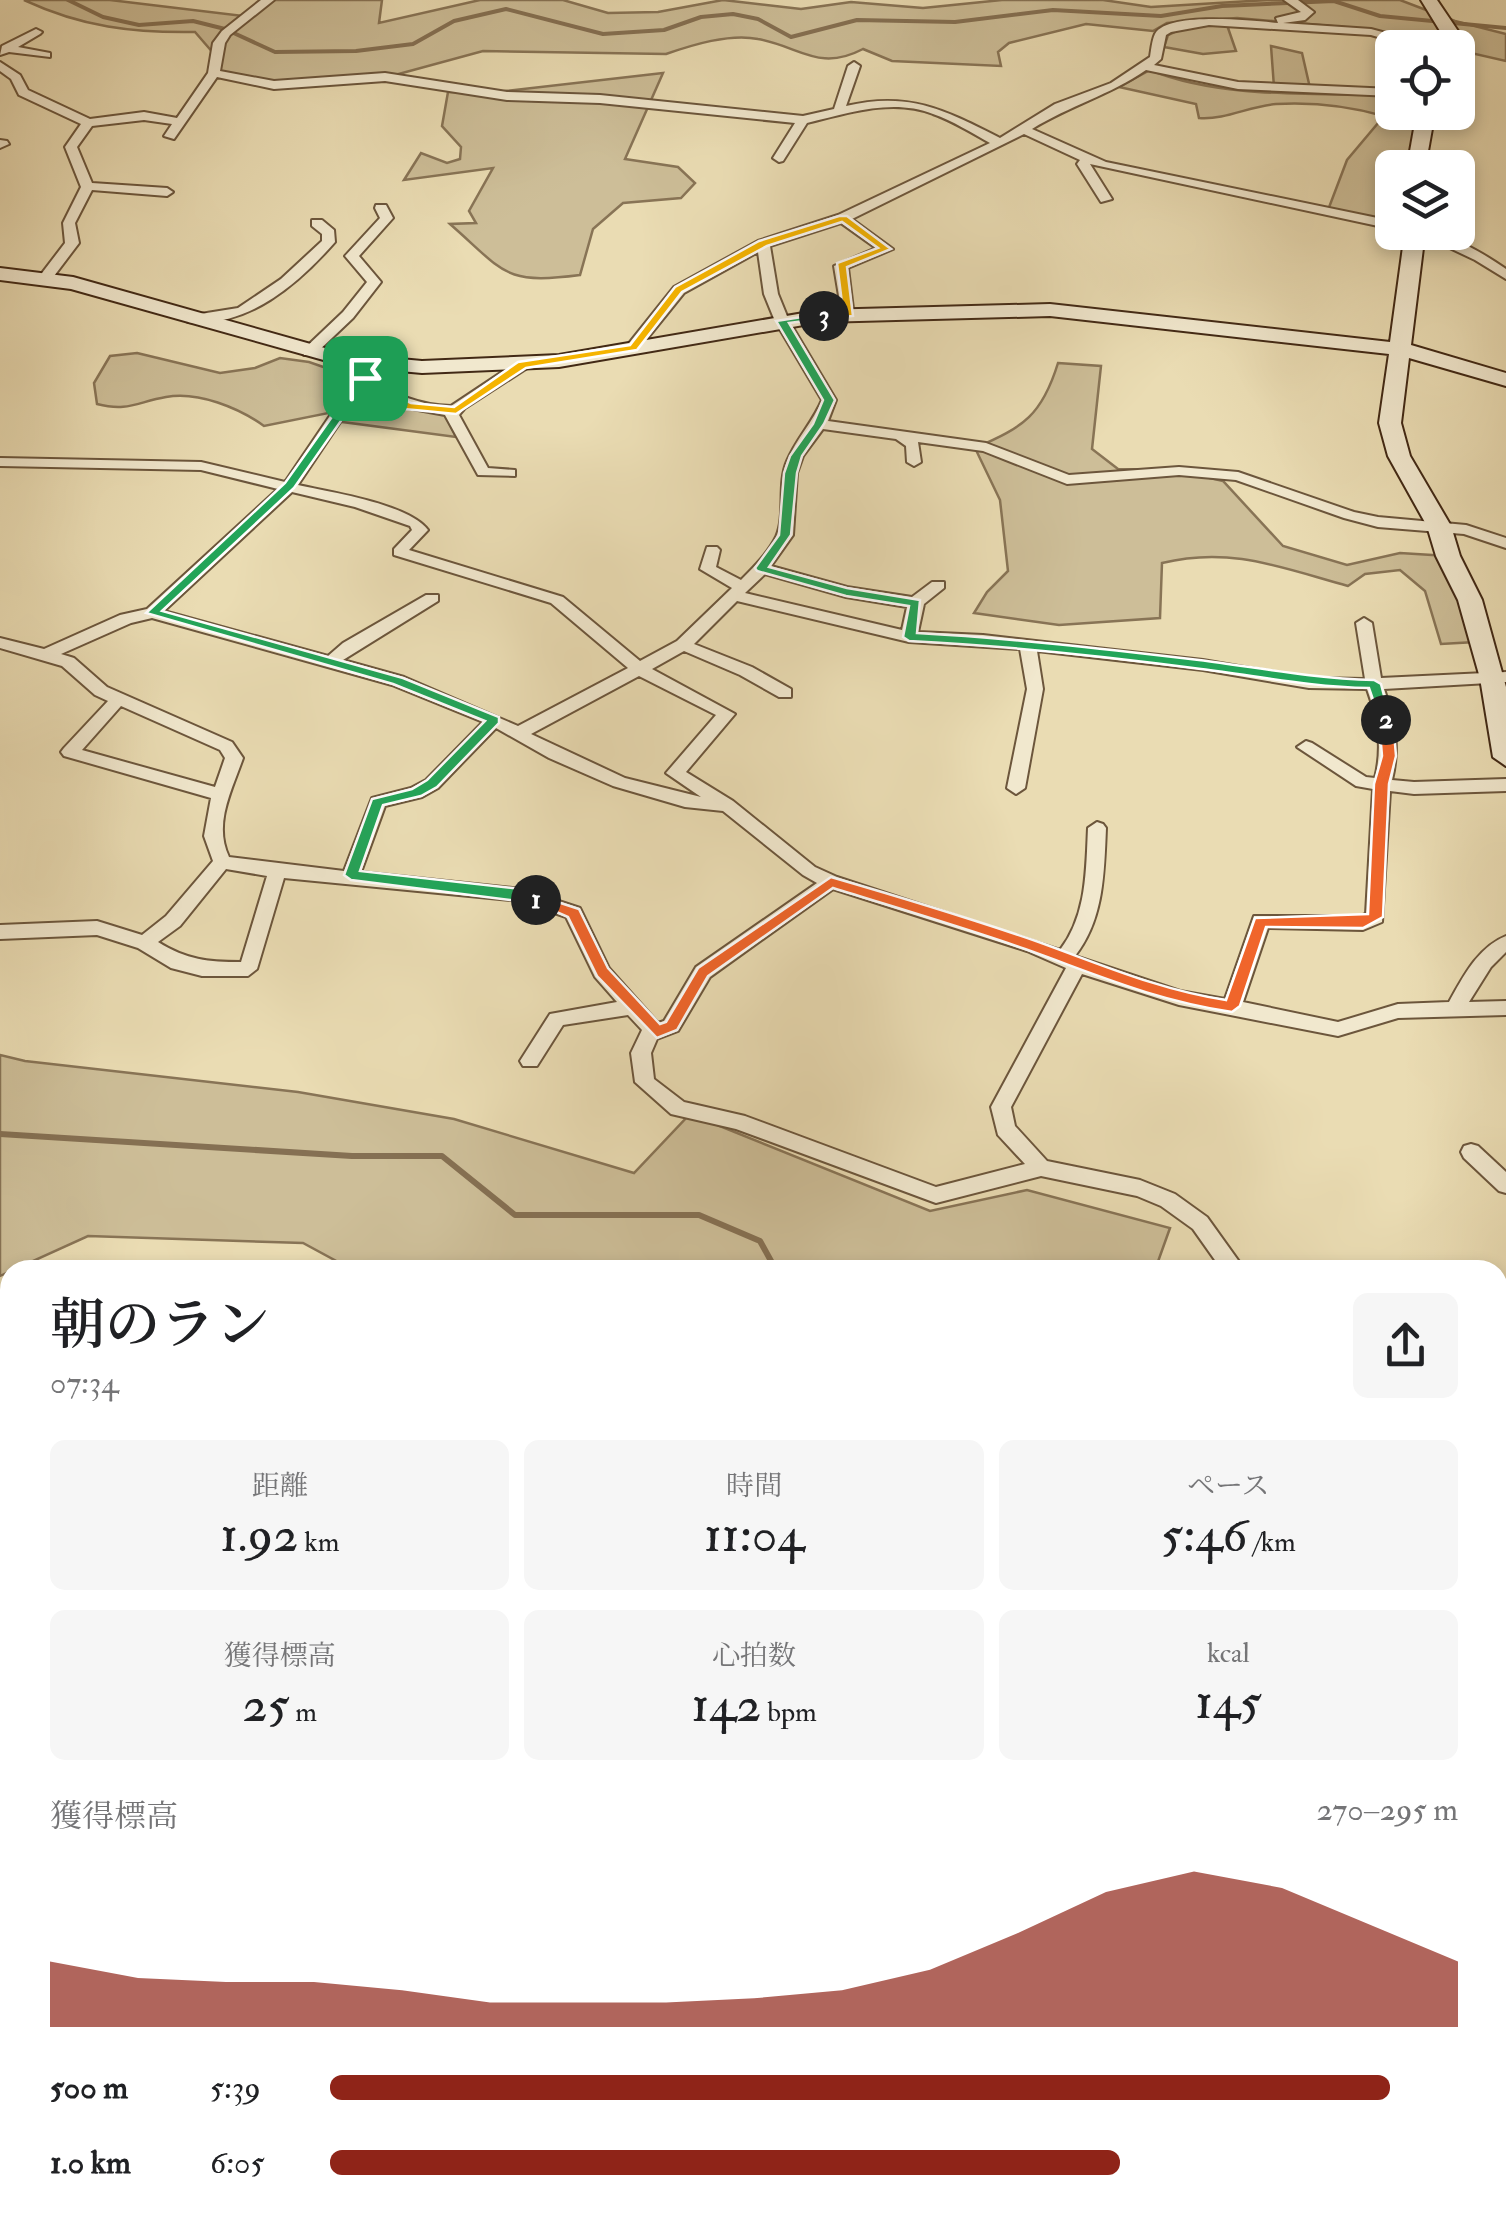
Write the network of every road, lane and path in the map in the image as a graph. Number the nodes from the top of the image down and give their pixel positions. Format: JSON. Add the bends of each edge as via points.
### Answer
{"nodes":[{"id":1,"x":268,"y":0,"type":"edge"},
{"id":2,"x":1290,"y":0,"type":"edge"},
{"id":3,"x":1430,"y":0,"type":"edge"},
{"id":4,"x":252,"y":5,"type":"edge"},
{"id":5,"x":1241,"y":22,"type":"junction"},
{"id":6,"x":1448,"y":30,"type":"edge"},
{"id":7,"x":36,"y":32,"type":"dead end"},
{"id":8,"x":1375,"y":33,"type":"edge"},
{"id":9,"x":3,"y":50,"type":"edge"},
{"id":10,"x":46,"y":55,"type":"dead end"},
{"id":11,"x":0,"y":66,"type":"edge"},
{"id":12,"x":854,"y":66,"type":"dead end"},
{"id":13,"x":1148,"y":67,"type":"junction"},
{"id":14,"x":214,"y":73,"type":"junction"},
{"id":15,"x":1375,"y":93,"type":"edge"},
{"id":16,"x":842,"y":110,"type":"junction"},
{"id":17,"x":803,"y":120,"type":"junction"},
{"id":18,"x":179,"y":122,"type":"junction"},
{"id":19,"x":86,"y":125,"type":"junction"},
{"id":20,"x":134,"y":130,"type":"dead end"},
{"id":21,"x":1025,"y":130,"type":"junction"},
{"id":22,"x":170,"y":136,"type":"dead end"},
{"id":23,"x":1000,"y":144,"type":"junction"},
{"id":24,"x":778,"y":158,"type":"dead end"},
{"id":25,"x":1086,"y":159,"type":"junction"},
{"id":26,"x":87,"y":186,"type":"junction"},
{"id":27,"x":167,"y":192,"type":"dead end"},
{"id":28,"x":1106,"y":199,"type":"dead end"},
{"id":29,"x":381,"y":208,"type":"dead end"},
{"id":30,"x":843,"y":218,"type":"junction"},
{"id":31,"x":1375,"y":221,"type":"edge"},
{"id":32,"x":316,"y":223,"type":"dead end"},
{"id":33,"x":763,"y":244,"type":"junction"},
{"id":34,"x":1415,"y":250,"type":"edge"},
{"id":35,"x":1463,"y":250,"type":"edge"},
{"id":36,"x":0,"y":274,"type":"edge"},
{"id":37,"x":1506,"y":275,"type":"edge"},
{"id":38,"x":46,"y":278,"type":"junction"},
{"id":39,"x":849,"y":314,"type":"junction"},
{"id":40,"x":193,"y":320,"type":"junction"},
{"id":41,"x":782,"y":321,"type":"junction"},
{"id":42,"x":633,"y":348,"type":"junction"},
{"id":43,"x":1401,"y":349,"type":"junction"},
{"id":44,"x":309,"y":352,"type":"junction"},
{"id":45,"x":522,"y":365,"type":"junction"},
{"id":46,"x":368,"y":371,"type":"junction"},
{"id":47,"x":1506,"y":380,"type":"edge"},
{"id":48,"x":456,"y":410,"type":"junction"},
{"id":49,"x":818,"y":424,"type":"junction"},
{"id":50,"x":899,"y":434,"type":"junction"},
{"id":51,"x":0,"y":462,"type":"edge"},
{"id":52,"x":914,"y":462,"type":"dead end"},
{"id":53,"x":510,"y":473,"type":"dead end"},
{"id":54,"x":290,"y":486,"type":"junction"},
{"id":55,"x":1439,"y":526,"type":"junction"},
{"id":56,"x":1506,"y":543,"type":"edge"},
{"id":57,"x":712,"y":550,"type":"dead end"},
{"id":58,"x":762,"y":568,"type":"junction"},
{"id":59,"x":938,"y":585,"type":"dead end"},
{"id":60,"x":737,"y":590,"type":"junction"},
{"id":61,"x":432,"y":598,"type":"dead end"},
{"id":62,"x":916,"y":603,"type":"junction"},
{"id":63,"x":152,"y":613,"type":"junction"},
{"id":64,"x":1364,"y":623,"type":"dead end"},
{"id":65,"x":909,"y":637,"type":"junction"},
{"id":66,"x":0,"y":643,"type":"edge"},
{"id":67,"x":683,"y":645,"type":"junction"},
{"id":68,"x":1028,"y":646,"type":"junction"},
{"id":69,"x":46,"y":654,"type":"junction"},
{"id":70,"x":332,"y":662,"type":"junction"},
{"id":71,"x":642,"y":670,"type":"junction"},
{"id":72,"x":1499,"y":677,"type":"edge"},
{"id":73,"x":1374,"y":684,"type":"junction"},
{"id":74,"x":786,"y":693,"type":"dead end"},
{"id":75,"x":118,"y":700,"type":"junction"},
{"id":76,"x":494,"y":720,"type":"junction"},
{"id":77,"x":521,"y":732,"type":"junction"},
{"id":78,"x":1306,"y":747,"type":"dead end"},
{"id":79,"x":1506,"y":757,"type":"edge"},
{"id":80,"x":1382,"y":784,"type":"junction"},
{"id":81,"x":1506,"y":785,"type":"edge"},
{"id":82,"x":1016,"y":788,"type":"dead end"},
{"id":83,"x":221,"y":795,"type":"junction"},
{"id":84,"x":728,"y":806,"type":"junction"},
{"id":85,"x":1097,"y":828,"type":"dead end"},
{"id":86,"x":222,"y":862,"type":"junction"},
{"id":87,"x":278,"y":870,"type":"junction"},
{"id":88,"x":351,"y":875,"type":"junction"},
{"id":89,"x":831,"y":882,"type":"junction"},
{"id":90,"x":0,"y":932,"type":"edge"},
{"id":91,"x":145,"y":943,"type":"junction"},
{"id":92,"x":1506,"y":943,"type":"edge"},
{"id":93,"x":1070,"y":962,"type":"junction"},
{"id":94,"x":1232,"y":1006,"type":"junction"},
{"id":95,"x":1457,"y":1006,"type":"junction"},
{"id":96,"x":632,"y":1007,"type":"junction"},
{"id":97,"x":1506,"y":1008,"type":"edge"},
{"id":98,"x":652,"y":1029,"type":"junction"},
{"id":99,"x":530,"y":1061,"type":"dead end"},
{"id":100,"x":1470,"y":1152,"type":"dead end"},
{"id":101,"x":1041,"y":1168,"type":"junction"},
{"id":102,"x":1506,"y":1185,"type":"edge"},
{"id":103,"x":1227,"y":1260,"type":"edge"}],
"edges":[{"from":1,"to":4,"type":"street"},
{"from":2,"to":5,"type":"street","via":[[1308,12]]},
{"from":3,"to":6,"type":"street"},
{"from":4,"to":14,"type":"street","via":[[220,43]]},
{"from":5,"to":8,"type":"street"},
{"from":5,"to":13,"type":"street","via":[[1168,29]]},
{"from":7,"to":9,"type":"street"},
{"from":9,"to":10,"type":"street"},
{"from":11,"to":19,"type":"street","via":[[23,92]]},
{"from":12,"to":16,"type":"street"},
{"from":13,"to":15,"type":"street","via":[[1278,90]]},
{"from":13,"to":21,"type":"street"},
{"from":14,"to":17,"type":"street","via":[[274,85],[385,77],[507,96]]},
{"from":14,"to":18,"type":"street"},
{"from":16,"to":17,"type":"street"},
{"from":16,"to":23,"type":"street","via":[[905,103],[938,111]]},
{"from":17,"to":24,"type":"street"},
{"from":18,"to":19,"type":"street","via":[[144,116]]},
{"from":18,"to":22,"type":"street"},
{"from":19,"to":20,"type":"street"},
{"from":19,"to":26,"type":"street","via":[[71,147]]},
{"from":21,"to":23,"type":"street"},
{"from":21,"to":25,"type":"street"},
{"from":23,"to":30,"type":"street"},
{"from":25,"to":28,"type":"street"},
{"from":25,"to":31,"type":"street"},
{"from":26,"to":27,"type":"street"},
{"from":26,"to":38,"type":"street","via":[[69,222],[72,243]]},
{"from":29,"to":44,"type":"street","via":[[387,218],[352,256],[374,282]]},
{"from":30,"to":33,"type":"street"},
{"from":30,"to":39,"type":"street","via":[[886,249],[841,266]]},
{"from":32,"to":40,"type":"street","via":[[328,242],[286,282],[242,312]]},
{"from":33,"to":41,"type":"street"},
{"from":33,"to":42,"type":"street","via":[[678,290]]},
{"from":34,"to":43,"type":"street"},
{"from":35,"to":37,"type":"street"},
{"from":36,"to":38,"type":"street"},
{"from":38,"to":40,"type":"street"},
{"from":39,"to":41,"type":"street"},
{"from":39,"to":43,"type":"street","via":[[1090,312]]},
{"from":40,"to":44,"type":"street"},
{"from":41,"to":42,"type":"street"},
{"from":41,"to":49,"type":"street","via":[[829,400]]},
{"from":42,"to":45,"type":"street"},
{"from":43,"to":47,"type":"street"},
{"from":43,"to":55,"type":"street","via":[[1394,439]]},
{"from":44,"to":46,"type":"street"},
{"from":45,"to":46,"type":"street"},
{"from":45,"to":48,"type":"street"},
{"from":46,"to":48,"type":"street","via":[[381,394],[408,407]]},
{"from":46,"to":54,"type":"street"},
{"from":48,"to":53,"type":"street","via":[[452,415],[482,472]]},
{"from":49,"to":50,"type":"street"},
{"from":49,"to":58,"type":"street","via":[[790,473],[785,535]]},
{"from":50,"to":52,"type":"street","via":[[913,446]]},
{"from":50,"to":55,"type":"street","via":[[986,447],[1067,480],[1209,471],[1378,522]]},
{"from":51,"to":54,"type":"street","via":[[201,466]]},
{"from":54,"to":63,"type":"street"},
{"from":54,"to":71,"type":"street","via":[[415,524],[420,530],[399,552],[557,600]]},
{"from":55,"to":56,"type":"street"},
{"from":55,"to":72,"type":"street"},
{"from":57,"to":60,"type":"street","via":[[708,569]]},
{"from":58,"to":60,"type":"street"},
{"from":58,"to":62,"type":"street"},
{"from":59,"to":62,"type":"street"},
{"from":60,"to":65,"type":"street"},
{"from":60,"to":67,"type":"street"},
{"from":61,"to":70,"type":"street"},
{"from":62,"to":65,"type":"street"},
{"from":63,"to":69,"type":"street"},
{"from":63,"to":70,"type":"street"},
{"from":64,"to":73,"type":"street"},
{"from":65,"to":68,"type":"street"},
{"from":66,"to":69,"type":"street"},
{"from":67,"to":71,"type":"street"},
{"from":67,"to":74,"type":"street"},
{"from":68,"to":73,"type":"street","via":[[1309,683]]},
{"from":68,"to":82,"type":"street","via":[[1035,688]]},
{"from":69,"to":75,"type":"street","via":[[68,662]]},
{"from":70,"to":76,"type":"street"},
{"from":71,"to":77,"type":"street"},
{"from":71,"to":84,"type":"street","via":[[727,714],[675,773]]},
{"from":72,"to":73,"type":"street"},
{"from":72,"to":79,"type":"street"},
{"from":73,"to":80,"type":"street","via":[[1388,738]]},
{"from":75,"to":83,"type":"street","via":[[226,746],[234,758]]},
{"from":75,"to":83,"type":"street","via":[[70,752]]},
{"from":76,"to":77,"type":"street"},
{"from":76,"to":88,"type":"street","via":[[432,784],[378,802]]},
{"from":77,"to":84,"type":"street","via":[[619,782]]},
{"from":78,"to":80,"type":"street","via":[[1362,782]]},
{"from":80,"to":81,"type":"street"},
{"from":80,"to":94,"type":"street","via":[[1375,917],[1363,923],[1261,922]]},
{"from":83,"to":86,"type":"street","via":[[212,816]]},
{"from":84,"to":89,"type":"street"},
{"from":85,"to":93,"type":"street","via":[[1093,907]]},
{"from":86,"to":87,"type":"street"},
{"from":86,"to":91,"type":"street","via":[[173,921]]},
{"from":87,"to":88,"type":"street"},
{"from":87,"to":91,"type":"street","via":[[248,969],[202,969]]},
{"from":88,"to":96,"type":"street","via":[[522,894],[573,913],[602,972]]},
{"from":89,"to":93,"type":"street"},
{"from":89,"to":98,"type":"street","via":[[703,972],[671,1026]]},
{"from":90,"to":91,"type":"street","via":[[97,928]]},
{"from":92,"to":95,"type":"street"},
{"from":93,"to":94,"type":"street","via":[[1179,998]]},
{"from":93,"to":101,"type":"street","via":[[1001,1107],[1005,1128]]},
{"from":94,"to":95,"type":"street","via":[[1338,1028]]},
{"from":95,"to":97,"type":"street"},
{"from":96,"to":98,"type":"street"},
{"from":96,"to":99,"type":"street","via":[[556,1018]]},
{"from":98,"to":101,"type":"street","via":[[641,1054],[645,1082],[678,1109],[738,1122],[936,1195]]},
{"from":100,"to":102,"type":"street"},
{"from":101,"to":103,"type":"street","via":[[1168,1200],[1200,1223]]}]}
